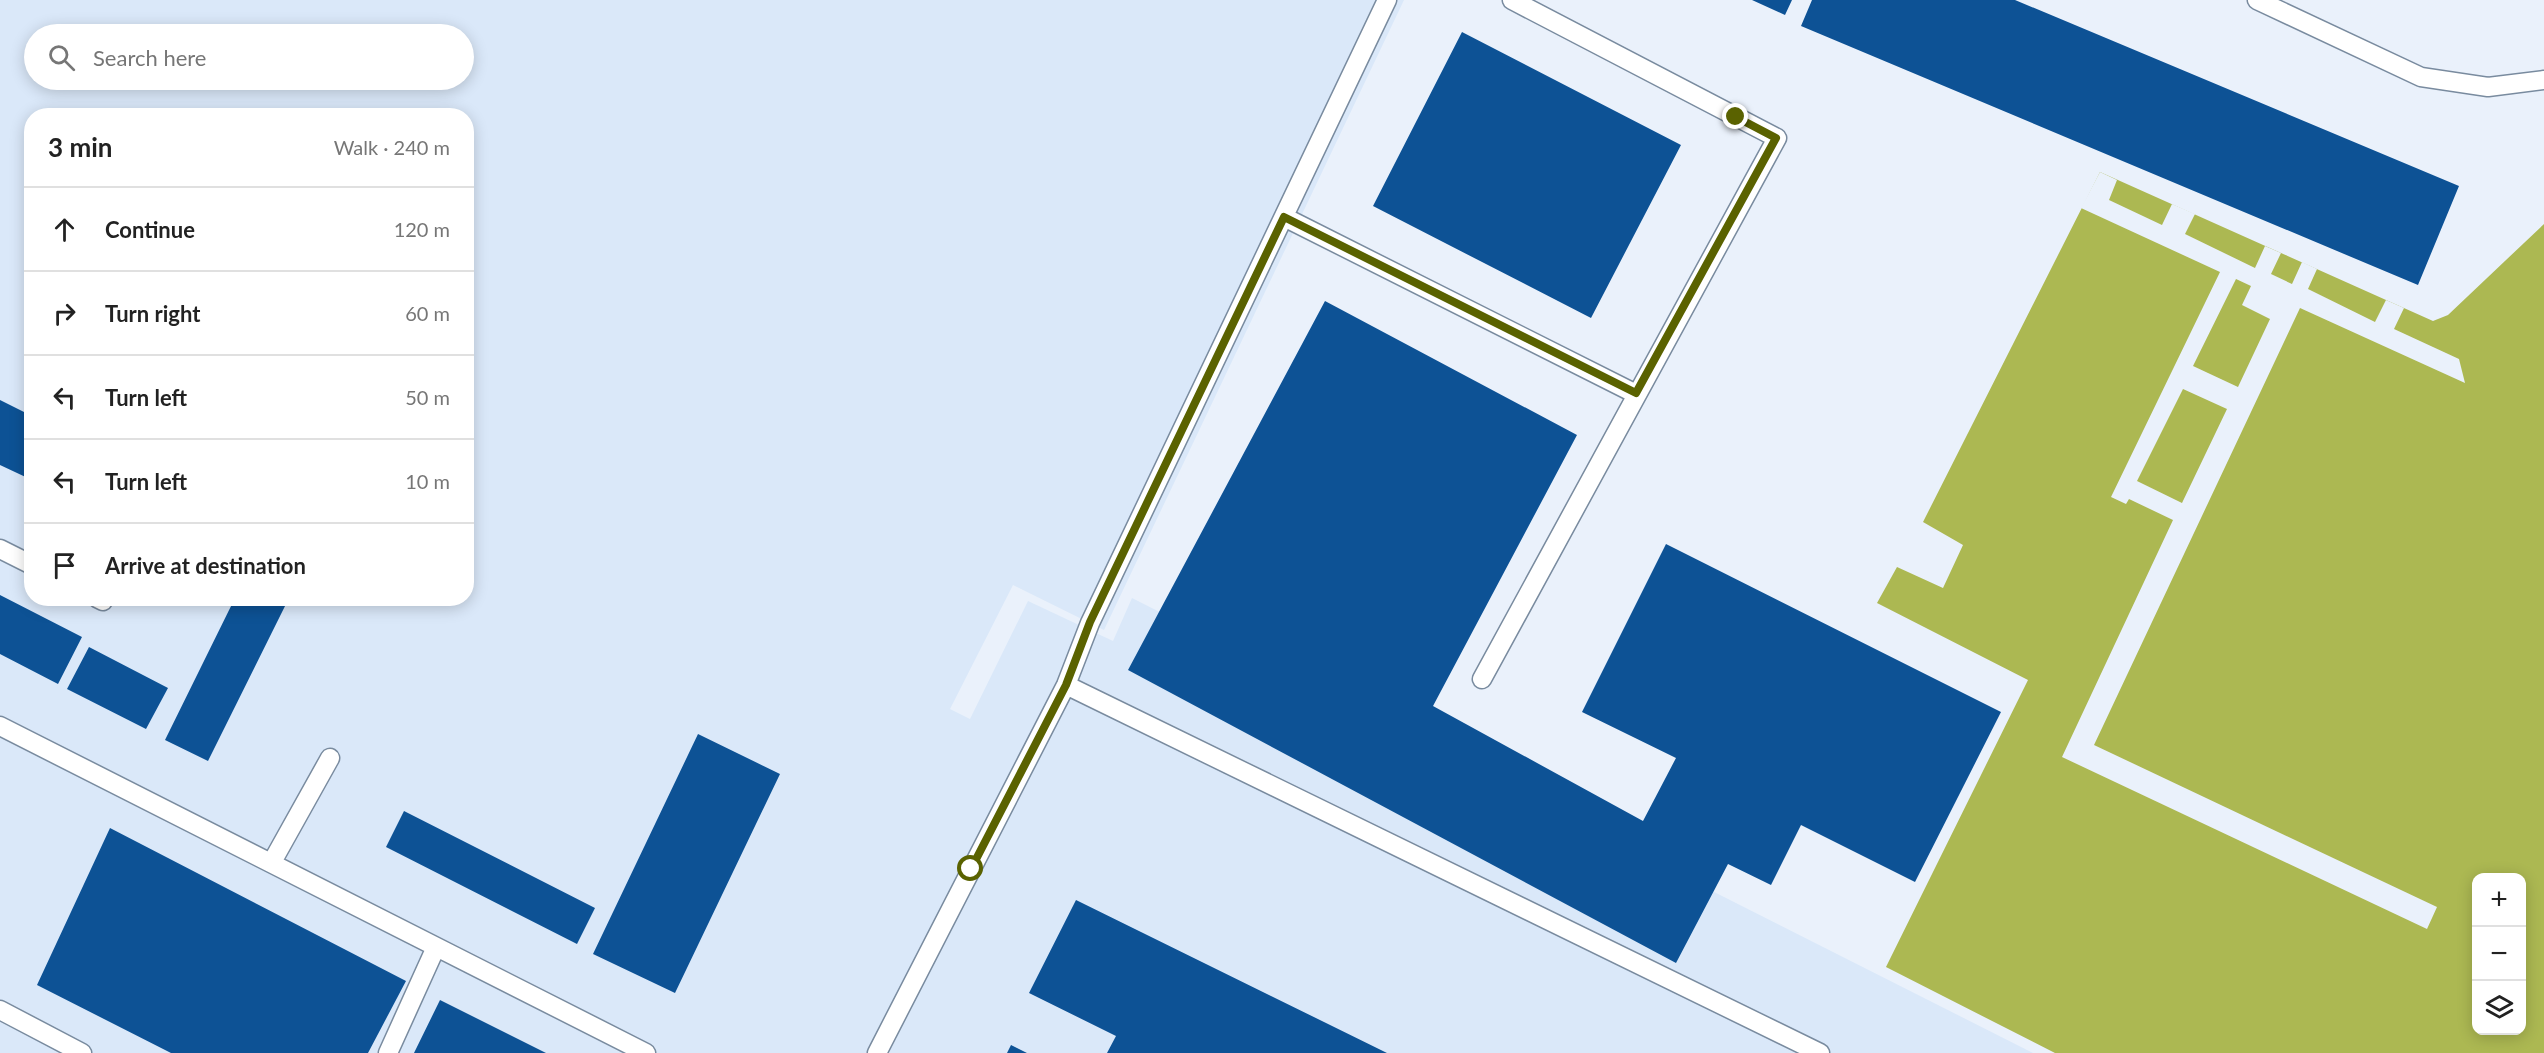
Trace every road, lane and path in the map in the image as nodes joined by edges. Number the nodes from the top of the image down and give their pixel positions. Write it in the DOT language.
graph roads {
  1 [pos="1387,0"];
  2 [pos="1512,0"];
  3 [pos="2257,0"];
  4 [pos="2544,80"];
  5 [pos="1284,217"];
  6 [pos="1636,393"];
  7 [pos="0,549"];
  8 [pos="24,561"];
  9 [pos="1482,679"];
  10 [pos="1066,685"];
  11 [pos="0,726"];
  12 [pos="330,758"];
  13 [pos="272,862"];
  14 [pos="436,947"];
  15 [pos="0,1011"];
  16 [pos="82,1053"];
  17 [pos="388,1053"];
  18 [pos="646,1053"];
  19 [pos="877,1053"];
  20 [pos="1820,1053"];
  1 -- 5 [label="lane"];
  2 -- 6 [label="lane"];
  3 -- 4 [label="lane"];
  5 -- 6 [label="lane"];
  5 -- 10 [label="lane"];
  6 -- 9 [label="lane"];
  7 -- 8 [label="lane"];
  10 -- 19 [label="lane"];
  10 -- 20 [label="lane"];
  11 -- 13 [label="lane"];
  12 -- 13 [label="lane"];
  13 -- 14 [label="lane"];
  14 -- 17 [label="lane"];
  14 -- 18 [label="lane"];
  15 -- 16 [label="lane"];
}
